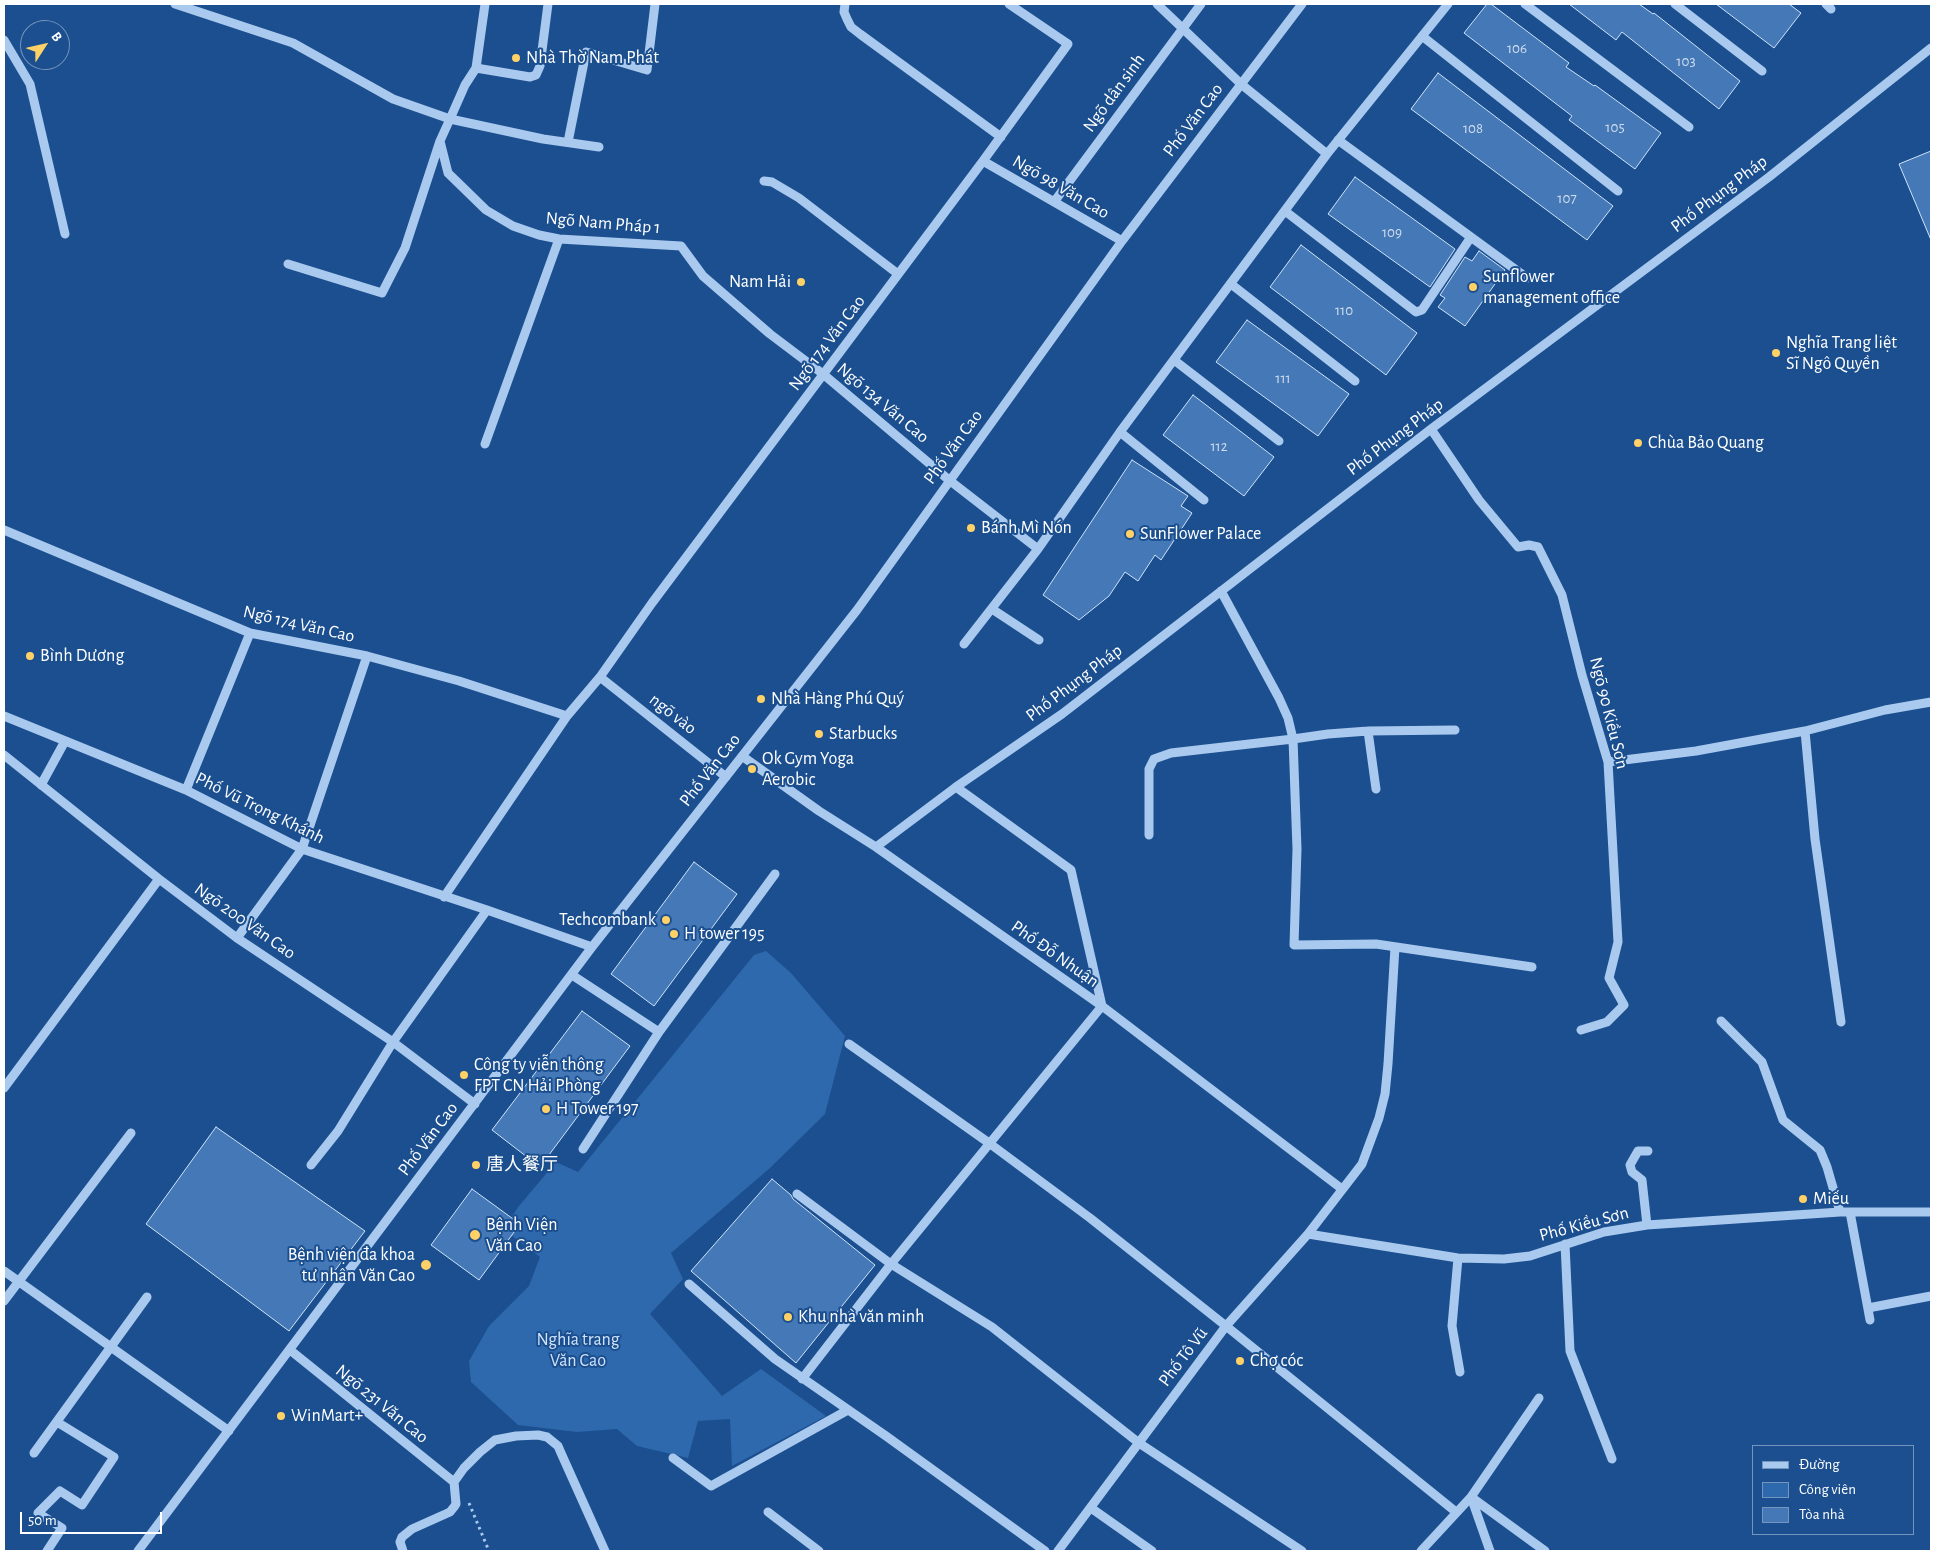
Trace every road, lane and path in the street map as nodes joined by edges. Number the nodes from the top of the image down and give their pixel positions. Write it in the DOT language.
graph roads {
  1 [pos="175,4"];
  2 [pos="485,4"];
  3 [pos="548,4"];
  4 [pos="655,4"];
  5 [pos="845,4"];
  6 [pos="1009,4"];
  7 [pos="1157,4"];
  8 [pos="1201,4"];
  9 [pos="1302,4"];
  10 [pos="1448,4"];
  11 [pos="1525,4"];
  12 [pos="1675,4"];
  13 [pos="1183,28"];
  14 [pos="1422,36"];
  15 [pos="4,40"];
  16 [pos="1931,48"];
  17 [pos="476,68"];
  18 [pos="1762,71"];
  19 [pos="1242,84"];
  20 [pos="450,118"];
  21 [pos="1689,127"];
  22 [pos="1001,137"];
  23 [pos="1338,140"];
  24 [pos="440,141"];
  25 [pos="568,142"];
  26 [pos="599,147"];
  27 [pos="1327,154"];
  28 [pos="983,161"];
  29 [pos="764,181"];
  30 [pos="1618,191"];
  31 [pos="1054,202"];
  32 [pos="1285,210"];
  33 [pos="65,234"];
  34 [pos="1472,237"];
  35 [pos="559,239"];
  36 [pos="1122,241"];
  37 [pos="288,264"];
  38 [pos="898,274"];
  39 [pos="702,276"];
  40 [pos="1527,278"];
  41 [pos="1231,284"];
  42 [pos="1174,360"];
  43 [pos="823,374"];
  44 [pos="1355,381"];
  45 [pos="1431,429"];
  46 [pos="1120,432"];
  47 [pos="1279,441"];
  48 [pos="486,444"];
  49 [pos="949,480"];
  50 [pos="1204,500"];
  51 [pos="4,530"];
  52 [pos="1038,549"];
  53 [pos="1221,591"];
  54 [pos="992,609"];
  55 [pos="250,632"];
  56 [pos="1039,640"];
  57 [pos="964,644"];
  58 [pos="367,656"];
  59 [pos="600,677"];
  60 [pos="1931,702"];
  61 [pos="4,716"];
  62 [pos="567,716"];
  63 [pos="1455,730"];
  64 [pos="1368,731"];
  65 [pos="1805,731"];
  66 [pos="1293,739"];
  67 [pos="65,741"];
  68 [pos="4,755"];
  69 [pos="742,756"];
  70 [pos="1608,762"];
  71 [pos="726,777"];
  72 [pos="41,785"];
  73 [pos="956,787"];
  74 [pos="1376,789"];
  75 [pos="186,790"];
  76 [pos="1149,835"];
  77 [pos="876,847"];
  78 [pos="302,849"];
  79 [pos="775,874"];
  80 [pos="159,879"];
  81 [pos="444,897"];
  82 [pos="487,910"];
  83 [pos="237,938"];
  84 [pos="592,947"];
  85 [pos="1395,948"];
  86 [pos="1532,967"];
  87 [pos="572,974"];
  88 [pos="1102,1006"];
  89 [pos="1720,1021"];
  90 [pos="1841,1022"];
  91 [pos="1582,1030"];
  92 [pos="659,1032"];
  93 [pos="393,1042"];
  94 [pos="849,1044"];
  95 [pos="4,1088"];
  96 [pos="474,1104"];
  97 [pos="131,1133"];
  98 [pos="989,1144"];
  99 [pos="583,1149"];
  100 [pos="1648,1151"];
  101 [pos="311,1165"];
  102 [pos="1342,1188"];
  103 [pos="797,1194"];
  104 [pos="1840,1212"];
  105 [pos="1850,1212"];
  106 [pos="1931,1212"];
  107 [pos="1647,1224"];
  108 [pos="1308,1234"];
  109 [pos="1565,1244"];
  110 [pos="1458,1258"];
  111 [pos="891,1264"];
  112 [pos="4,1270"];
  113 [pos="19,1282"];
  114 [pos="689,1284"];
  115 [pos="147,1296"];
  116 [pos="1931,1296"];
  117 [pos="4,1301"];
  118 [pos="1868,1308"];
  119 [pos="1870,1320"];
  120 [pos="1226,1326"];
  121 [pos="110,1347"];
  122 [pos="290,1350"];
  123 [pos="1460,1372"];
  124 [pos="802,1379"];
  125 [pos="1539,1398"];
  126 [pos="848,1410"];
  127 [pos="57,1422"];
  128 [pos="229,1430"];
  129 [pos="1139,1442"];
  130 [pos="34,1453"];
  131 [pos="673,1458"];
  132 [pos="1612,1459"];
  133 [pos="454,1482"];
  134 [pos="1471,1497"];
  135 [pos="1091,1508"];
  136 [pos="768,1512"];
  137 [pos="1456,1512"];
  138 [pos="46,1551"];
  139 [pos="138,1551"];
  140 [pos="403,1551"];
  141 [pos="489,1551"];
  142 [pos="605,1551"];
  143 [pos="819,1551"];
  144 [pos="1045,1551"];
  145 [pos="1058,1551"];
  146 [pos="1152,1551"];
  147 [pos="1302,1551"];
  148 [pos="1421,1551"];
  149 [pos="1490,1551"];
  150 [pos="1545,1551"];
  1 -- 20 [label="street"];
  2 -- 17 [label="street"];
  3 -- 17 [label="street"];
  4 -- 25 [label="street"];
  5 -- 22 [label="street"];
  6 -- 22 [label="street, Ngõ 174 Văn Cao"];
  7 -- 13 [label="street"];
  8 -- 13 [label="street, Ngõ dân sinh"];
  9 -- 19 [label="street, Phố Văn Cao"];
  10 -- 14 [label="street"];
  11 -- 21 [label="street"];
  12 -- 18 [label="street"];
  13 -- 19 [label="street"];
  13 -- 31 [label="street, Ngõ dân sinh"];
  14 -- 23 [label="street"];
  14 -- 30 [label="street"];
  15 -- 33 [label="street"];
  16 -- 45 [label="street, Phố Phụng Pháp"];
  17 -- 20 [label="street"];
  19 -- 27 [label="street"];
  19 -- 36 [label="street, Phố Văn Cao"];
  20 -- 24 [label="street"];
  20 -- 25 [label="street"];
  22 -- 28 [label="street, Ngõ 174 Văn Cao"];
  23 -- 27 [label="street"];
  23 -- 34 [label="street"];
  24 -- 35 [label="street, Ngõ Nam Pháp 1"];
  24 -- 37 [label="street"];
  25 -- 26 [label="street"];
  27 -- 32 [label="street"];
  28 -- 31 [label="street, Ngõ 98 Văn Cao"];
  28 -- 38 [label="street, Ngõ 174 Văn Cao"];
  29 -- 38 [label="street"];
  31 -- 36 [label="street, Ngõ 98 Văn Cao"];
  32 -- 34 [label="street"];
  32 -- 41 [label="street"];
  34 -- 40 [label="street"];
  35 -- 39 [label="street, Ngõ Nam Pháp 1"];
  35 -- 48 [label="street"];
  36 -- 49 [label="street, Phố Văn Cao"];
  38 -- 43 [label="street, Ngõ 174 Văn Cao"];
  39 -- 43 [label="street, Ngõ 134 Văn Cao"];
  41 -- 42 [label="street"];
  41 -- 44 [label="street"];
  42 -- 46 [label="street"];
  42 -- 47 [label="street"];
  43 -- 49 [label="street, Ngõ 134 Văn Cao"];
  43 -- 59 [label="street, Ngõ 174 Văn Cao"];
  45 -- 53 [label="street, Phố Phụng Pháp"];
  45 -- 70 [label="street, Ngõ 90 Kiều Sơn"];
  46 -- 50 [label="street"];
  46 -- 52 [label="street"];
  49 -- 52 [label="street, Ngõ 134 Văn Cao"];
  49 -- 69 [label="street, Phố Văn Cao"];
  51 -- 55 [label="street, Ngõ 174 Văn Cao"];
  52 -- 54 [label="street"];
  53 -- 66 [label="street"];
  53 -- 73 [label="street, Phố Phụng Pháp"];
  54 -- 56 [label="street"];
  54 -- 57 [label="street"];
  55 -- 58 [label="street, Ngõ 174 Văn Cao"];
  55 -- 75 [label="street"];
  58 -- 62 [label="street, Ngõ 174 Văn Cao"];
  58 -- 78 [label="street"];
  59 -- 62 [label="street, Ngõ 174 Văn Cao"];
  59 -- 71 [label="street, ngõ vào"];
  60 -- 65 [label="street"];
  61 -- 67 [label="street, Phố Vũ Trọng Khánh"];
  62 -- 81 [label="street, Ngõ 174 Văn Cao"];
  63 -- 64 [label="street"];
  64 -- 66 [label="street"];
  64 -- 74 [label="street"];
  65 -- 70 [label="street"];
  65 -- 90 [label="street"];
  66 -- 76 [label="street"];
  66 -- 85 [label="street"];
  67 -- 72 [label="street"];
  67 -- 75 [label="street, Phố Vũ Trọng Khánh"];
  68 -- 72 [label="street, Ngõ 200 Văn Cao"];
  69 -- 71 [label="street, Phố Văn Cao"];
  69 -- 77 [label="street, Phố Đỗ Nhuận"];
  70 -- 91 [label="street, Ngõ 90 Kiều Sơn"];
  71 -- 84 [label="street, Phố Văn Cao"];
  72 -- 80 [label="street, Ngõ 200 Văn Cao"];
  73 -- 77 [label="street, Phố Phụng Pháp"];
  73 -- 88 [label="street"];
  75 -- 78 [label="street, Phố Vũ Trọng Khánh"];
  77 -- 88 [label="street, Phố Đỗ Nhuận"];
  78 -- 81 [label="street, Phố Vũ Trọng Khánh"];
  78 -- 83 [label="street"];
  79 -- 92 [label="street"];
  80 -- 83 [label="street, Ngõ 200 Văn Cao"];
  80 -- 95 [label="street"];
  81 -- 82 [label="street, Phố Vũ Trọng Khánh"];
  82 -- 84 [label="street, Phố Vũ Trọng Khánh"];
  82 -- 93 [label="street"];
  83 -- 93 [label="street, Ngõ 200 Văn Cao"];
  84 -- 87 [label="street, Phố Văn Cao"];
  85 -- 86 [label="street"];
  85 -- 102 [label="street, Phố Tô Vũ"];
  87 -- 92 [label="street"];
  87 -- 96 [label="street, Phố Văn Cao"];
  88 -- 98 [label="street"];
  88 -- 102 [label="street, Phố Đỗ Nhuận"];
  89 -- 104 [label="street"];
  92 -- 99 [label="street"];
  93 -- 96 [label="street, Ngõ 200 Văn Cao"];
  93 -- 101 [label="street"];
  94 -- 98 [label="street"];
  96 -- 122 [label="street, Phố Văn Cao"];
  97 -- 113 [label="street"];
  98 -- 111 [label="street"];
  98 -- 120 [label="street"];
  100 -- 107 [label="street"];
  102 -- 108 [label="street, Phố Tô Vũ"];
  103 -- 111 [label="street"];
  104 -- 105 [label="street, Phố Kiều Sơn"];
  104 -- 107 [label="street, Phố Kiều Sơn"];
  105 -- 106 [label="street, Phố Kiều Sơn"];
  105 -- 118 [label="street"];
  107 -- 109 [label="street, Phố Kiều Sơn"];
  108 -- 110 [label="street, Phố Kiều Sơn"];
  108 -- 120 [label="street, Phố Tô Vũ"];
  109 -- 110 [label="street, Phố Kiều Sơn"];
  109 -- 132 [label="street"];
  110 -- 123 [label="street"];
  111 -- 124 [label="street"];
  111 -- 129 [label="street"];
  112 -- 113 [label="street"];
  113 -- 117 [label="street"];
  113 -- 121 [label="street"];
  114 -- 124 [label="street"];
  115 -- 121 [label="street"];
  116 -- 118 [label="street"];
  118 -- 119 [label="street"];
  120 -- 129 [label="street, Phố Tô Vũ"];
  120 -- 137 [label="street"];
  121 -- 127 [label="street"];
  121 -- 128 [label="street"];
  122 -- 128 [label="street, Phố Văn Cao"];
  122 -- 133 [label="street, Ngõ 231 Văn Cao"];
  124 -- 126 [label="street"];
  125 -- 134 [label="street"];
  126 -- 131 [label="street"];
  126 -- 144 [label="street"];
  127 -- 130 [label="street"];
  127 -- 138 [label="street"];
  128 -- 139 [label="street, Phố Văn Cao"];
  129 -- 135 [label="street, Phố Tô Vũ"];
  129 -- 147 [label="street"];
  133 -- 140 [label="street"];
  133 -- 141 [label="path"];
  133 -- 142 [label="street"];
  134 -- 137 [label="street"];
  134 -- 149 [label="street"];
  134 -- 150 [label="street"];
  135 -- 145 [label="street, Phố Tô Vũ"];
  135 -- 146 [label="street"];
  136 -- 143 [label="street"];
  137 -- 148 [label="street"];
}
